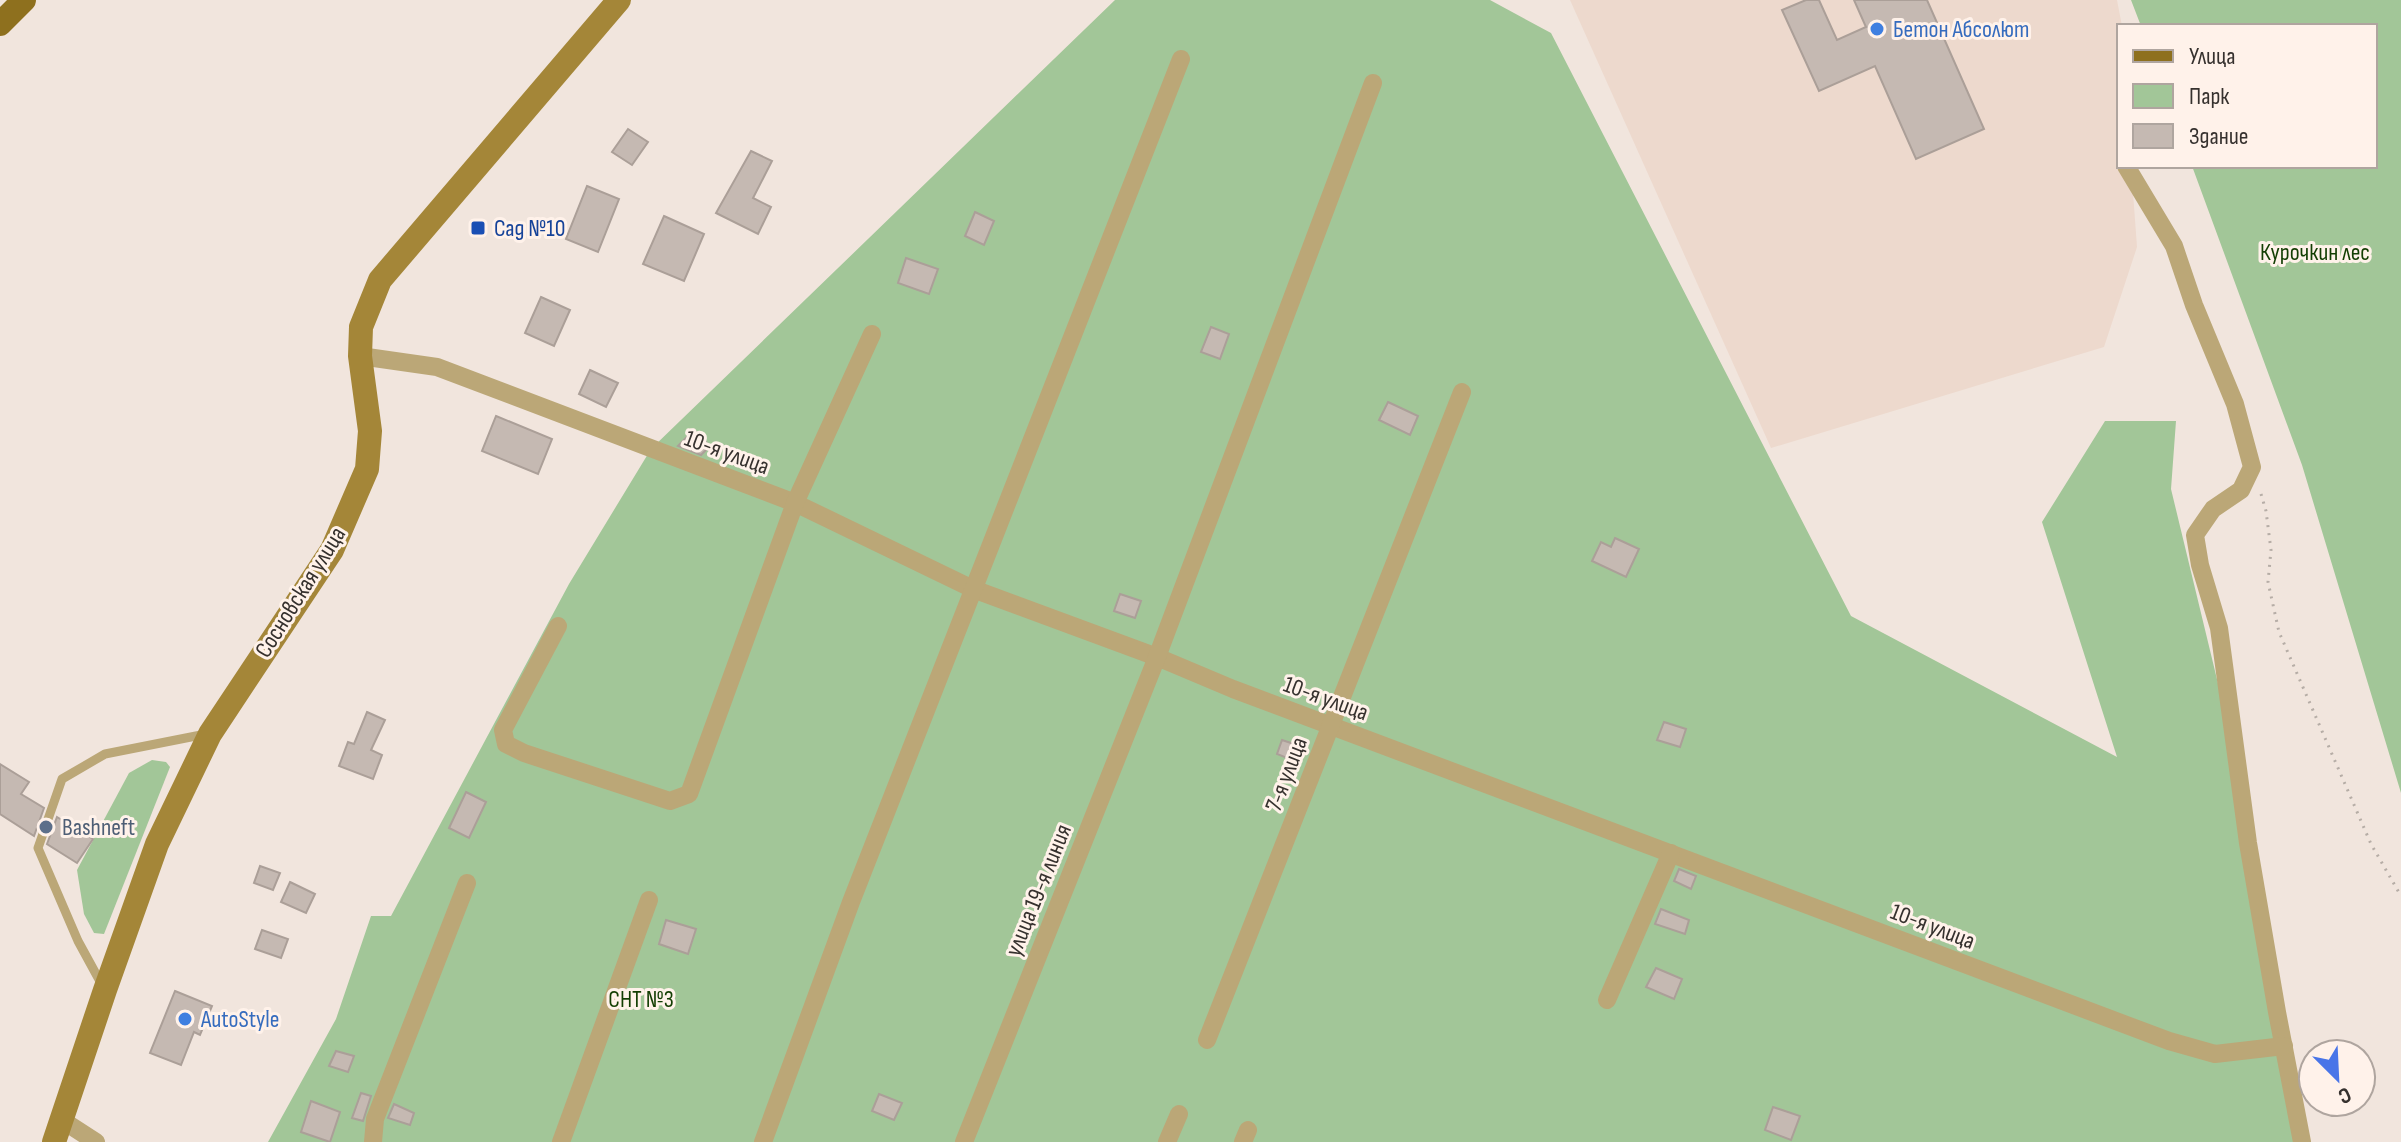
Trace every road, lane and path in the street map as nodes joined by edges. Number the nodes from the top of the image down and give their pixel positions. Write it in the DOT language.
graph roads {
  1 [pos="24,0"];
  2 [pos="619,0"];
  3 [pos="0,24"];
  4 [pos="1181,59"];
  5 [pos="1373,83"];
  6 [pos="2127,168"];
  7 [pos="872,334"];
  8 [pos="360,356"];
  9 [pos="1462,392"];
  10 [pos="2252,467"];
  11 [pos="795,503"];
  12 [pos="973,589"];
  13 [pos="558,626"];
  14 [pos="1157,657"];
  15 [pos="1331,725"];
  16 [pos="210,734"];
  17 [pos="1671,853"];
  18 [pos="467,883"];
  19 [pos="2401,896"];
  20 [pos="649,900"];
  21 [pos="105,990"];
  22 [pos="1607,1000"];
  23 [pos="1207,1040"];
  24 [pos="2284,1046"];
  25 [pos="1179,1114"];
  26 [pos="58,1131"];
  27 [pos="96,1142"];
  28 [pos="373,1142"];
  29 [pos="561,1142"];
  30 [pos="763,1142"];
  31 [pos="964,1142"];
  32 [pos="1167,1142"];
  33 [pos="2302,1142"];
  1 -- 3 [label="main road"];
  2 -- 8 [label="street, Сосновская улица"];
  4 -- 12 [label="street"];
  5 -- 14 [label="street, улица 19-я линия"];
  6 -- 10 [label="street"];
  7 -- 11 [label="street"];
  8 -- 11 [label="street, 10-я улица"];
  8 -- 16 [label="street, Сосновская улица"];
  9 -- 15 [label="street, 7-я улица"];
  10 -- 19 [label="path"];
  10 -- 24 [label="street"];
  11 -- 12 [label="street, 10-я улица"];
  11 -- 13 [label="street"];
  12 -- 14 [label="street, 10-я улица"];
  12 -- 30 [label="street"];
  14 -- 15 [label="street, 10-я улица"];
  14 -- 31 [label="street, улица 19-я линия"];
  15 -- 17 [label="street, 10-я улица"];
  15 -- 23 [label="street, 7-я улица"];
  16 -- 21 [label="street, Сосновская улица"];
  16 -- 21 [label="lane"];
  17 -- 22 [label="street"];
  17 -- 24 [label="street, 10-я улица"];
  18 -- 28 [label="street"];
  20 -- 29 [label="street"];
  21 -- 26 [label="street, Сосновская улица"];
  24 -- 33 [label="street"];
  25 -- 32 [label="street"];
  26 -- 27 [label="street"];
}
